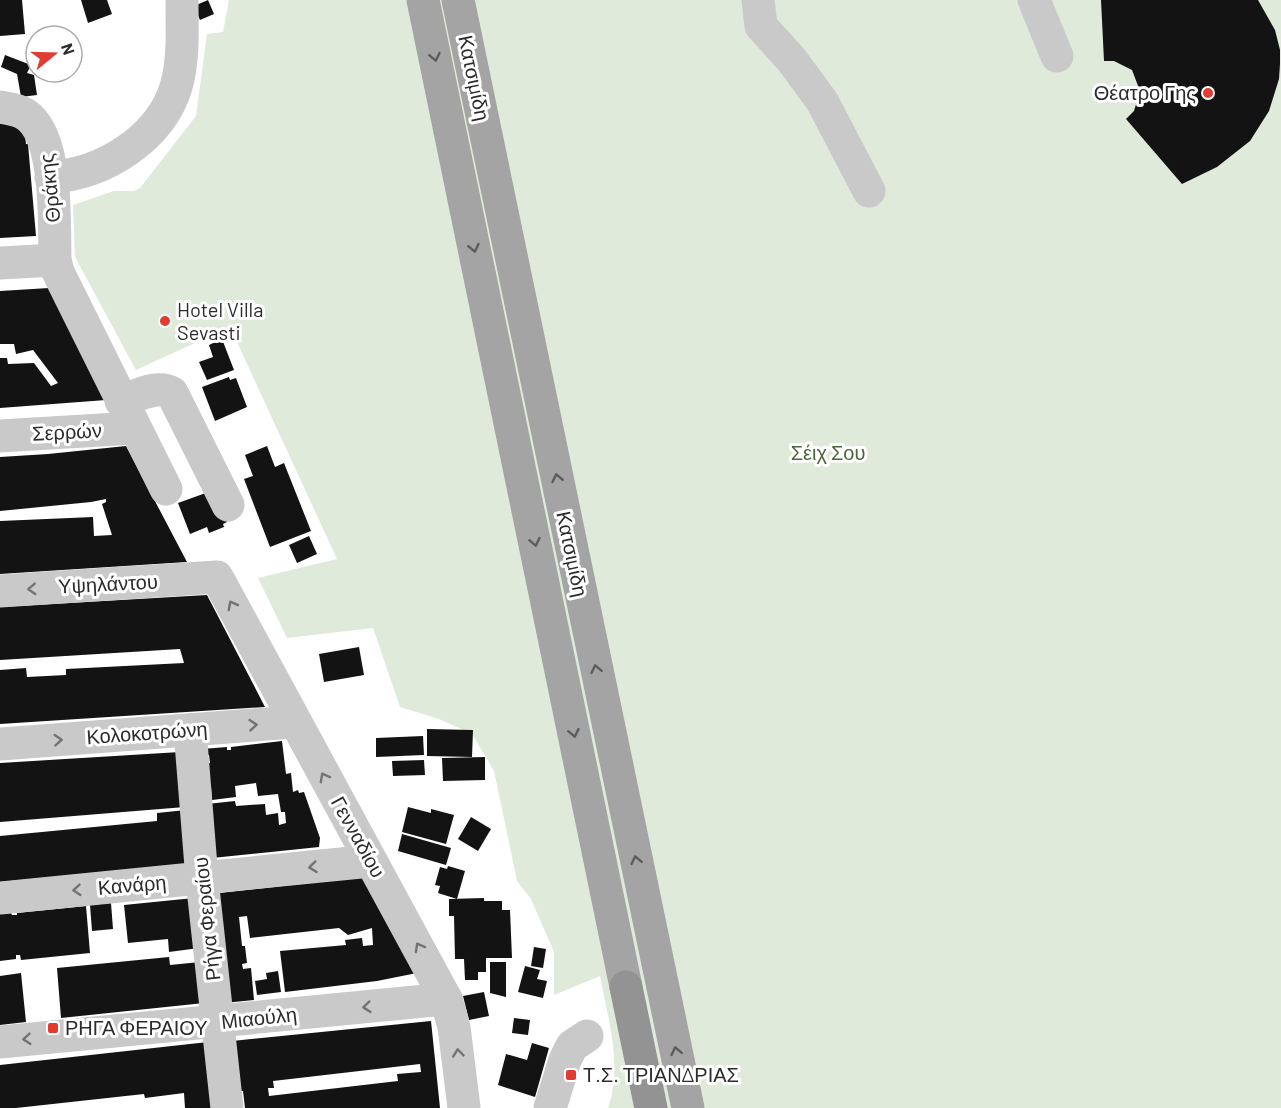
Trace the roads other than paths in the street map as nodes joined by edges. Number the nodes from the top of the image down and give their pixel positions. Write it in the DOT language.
graph roads {
  1 [pos="182,0"];
  2 [pos="423,0"];
  3 [pos="458,0"];
  4 [pos="758,0"];
  5 [pos="1034,0"];
  6 [pos="1057,56"];
  7 [pos="0,107"];
  8 [pos="51,177"];
  9 [pos="870,191"];
  10 [pos="56,260"];
  11 [pos="0,263"];
  12 [pos="128,415"];
  13 [pos="0,436"];
  14 [pos="166,489"];
  15 [pos="228,504"];
  16 [pos="217,577"];
  17 [pos="0,591"];
  18 [pos="294,722"];
  19 [pos="190,730"];
  20 [pos="0,744"];
  21 [pos="371,861"];
  22 [pos="202,879"];
  23 [pos="0,898"];
  24 [pos="626,987"];
  25 [pos="446,999"];
  26 [pos="218,1022"];
  27 [pos="587,1035"];
  28 [pos="0,1042"];
  29 [pos="227,1108"];
  30 [pos="464,1108"];
  31 [pos="550,1108"];
  32 [pos="651,1108"];
  33 [pos="688,1108"];
  1 -- 8 [label="street"];
  2 -- 24 [label="main road, Κατσιμίδη, one-way"];
  33 -- 3 [label="main road, Κατσιμίδη, one-way"];
  4 -- 9 [label="street"];
  5 -- 6 [label="street"];
  7 -- 8 [label="street, Θράκης"];
  8 -- 10 [label="street, Θράκης"];
  10 -- 11 [label="street"];
  10 -- 12 [label="street, Θράκης"];
  12 -- 13 [label="street, Σερρών"];
  12 -- 14 [label="street, Θράκης"];
  12 -- 15 [label="street, Σερρών"];
  16 -- 17 [label="street, Υψηλάντου, one-way"];
  18 -- 16 [label="street, Γενναδίου, one-way"];
  19 -- 18 [label="street, Κολοκοτρώνη, one-way"];
  21 -- 18 [label="street, Γενναδίου, one-way"];
  20 -- 19 [label="street, Κολοκοτρώνη, one-way"];
  19 -- 22 [label="street, Ρήγα Φεραίου"];
  21 -- 22 [label="street, Κανάρη, one-way"];
  25 -- 21 [label="street, Γενναδίου, one-way"];
  22 -- 23 [label="street, Κανάρη, one-way"];
  22 -- 26 [label="street, Ρήγα Φεραίου"];
  24 -- 32 [label="highway"];
  25 -- 26 [label="street, Μιαούλη, one-way"];
  30 -- 25 [label="street, Γενναδίου, one-way"];
  26 -- 28 [label="street, Μιαούλη, one-way"];
  26 -- 29 [label="street, Ρήγα Φεραίου"];
  27 -- 31 [label="street"];
}
